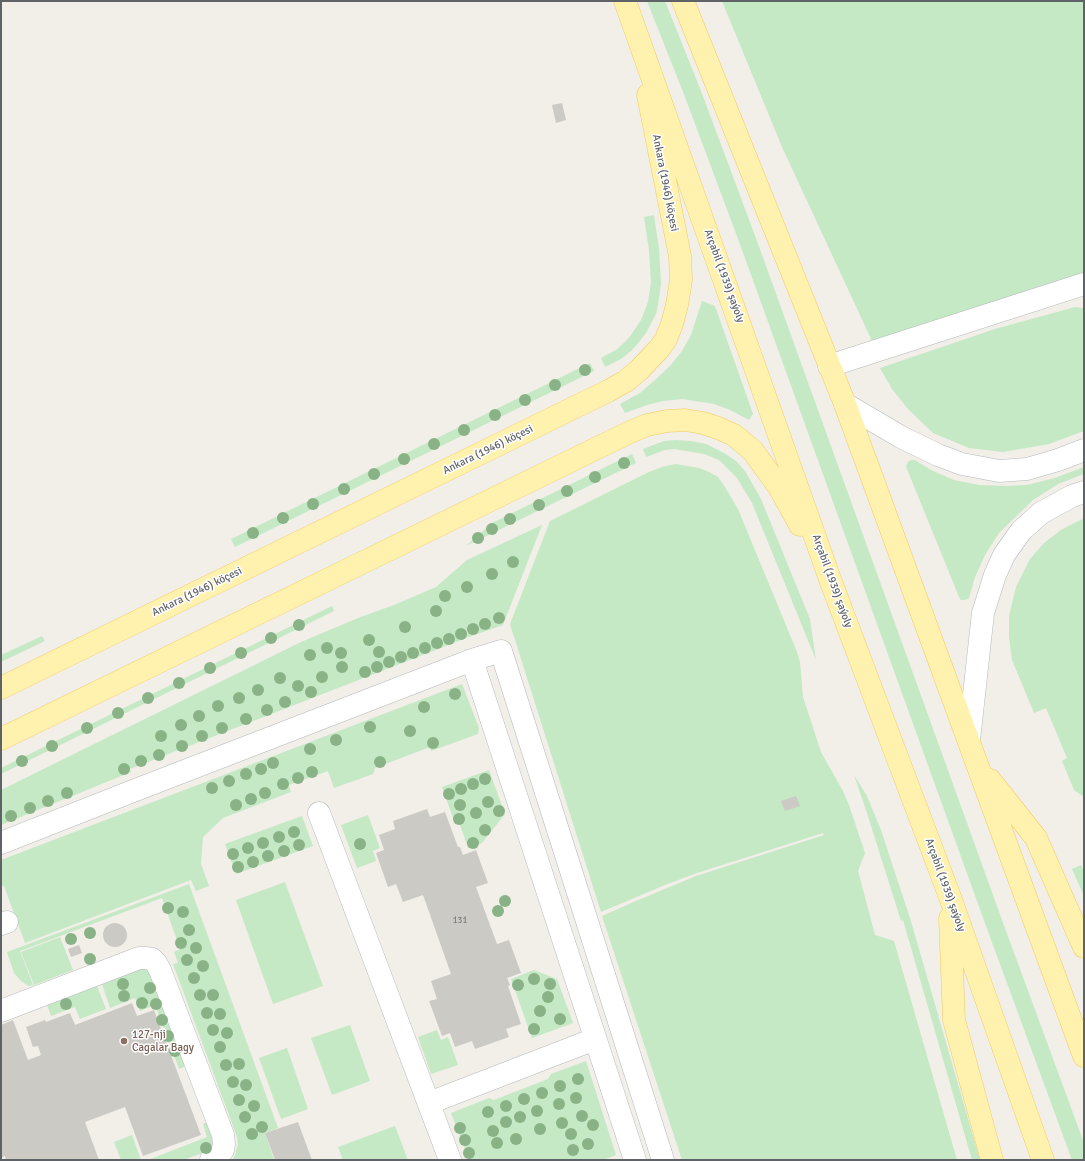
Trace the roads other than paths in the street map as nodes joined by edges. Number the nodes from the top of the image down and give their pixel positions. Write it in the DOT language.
graph roads {
  1 [pos="683,1"];
  2 [pos="628,8"];
  3 [pos="1084,284"];
  4 [pos="829,366"];
  5 [pos="845,404"];
  6 [pos="1084,450"];
  7 [pos="1084,492"];
  8 [pos="831,582"];
  9 [pos="472,660"];
  10 [pos="1,688"];
  11 [pos="1,739"];
  12 [pos="969,740"];
  13 [pos="979,767"];
  14 [pos="319,812"];
  15 [pos="1,843"];
  16 [pos="950,897"];
  17 [pos="1084,947"];
  18 [pos="1,1011"];
  19 [pos="595,1039"];
  20 [pos="1084,1056"];
  21 [pos="429,1103"];
  22 [pos="211,1160"];
  23 [pos="450,1160"];
  24 [pos="635,1160"];
  25 [pos="663,1160"];
  26 [pos="992,1160"];
  27 [pos="1043,1160"];
  1 -- 4 [label="main road"];
  2 -- 8 [label="main road, Arçabil (1939) şaýoly"];
  2 -- 10 [label="main road, Ankara (1946) köçesi"];
  3 -- 4 [label="lane"];
  4 -- 5 [label="main road"];
  5 -- 6 [label="lane"];
  5 -- 12 [label="main road"];
  7 -- 12 [label="lane"];
  8 -- 11 [label="main road"];
  8 -- 16 [label="main road, Arçabil (1939) şaýoly"];
  9 -- 15 [label="lane"];
  9 -- 19 [label="lane"];
  9 -- 25 [label="lane"];
  12 -- 13 [label="main road"];
  13 -- 17 [label="main road"];
  13 -- 20 [label="main road"];
  14 -- 21 [label="lane"];
  16 -- 26 [label="main road"];
  16 -- 27 [label="main road, Arçabil (1939) şaýoly"];
  18 -- 22 [label="lane"];
  19 -- 21 [label="lane"];
  19 -- 24 [label="lane"];
  21 -- 23 [label="lane"];
}
